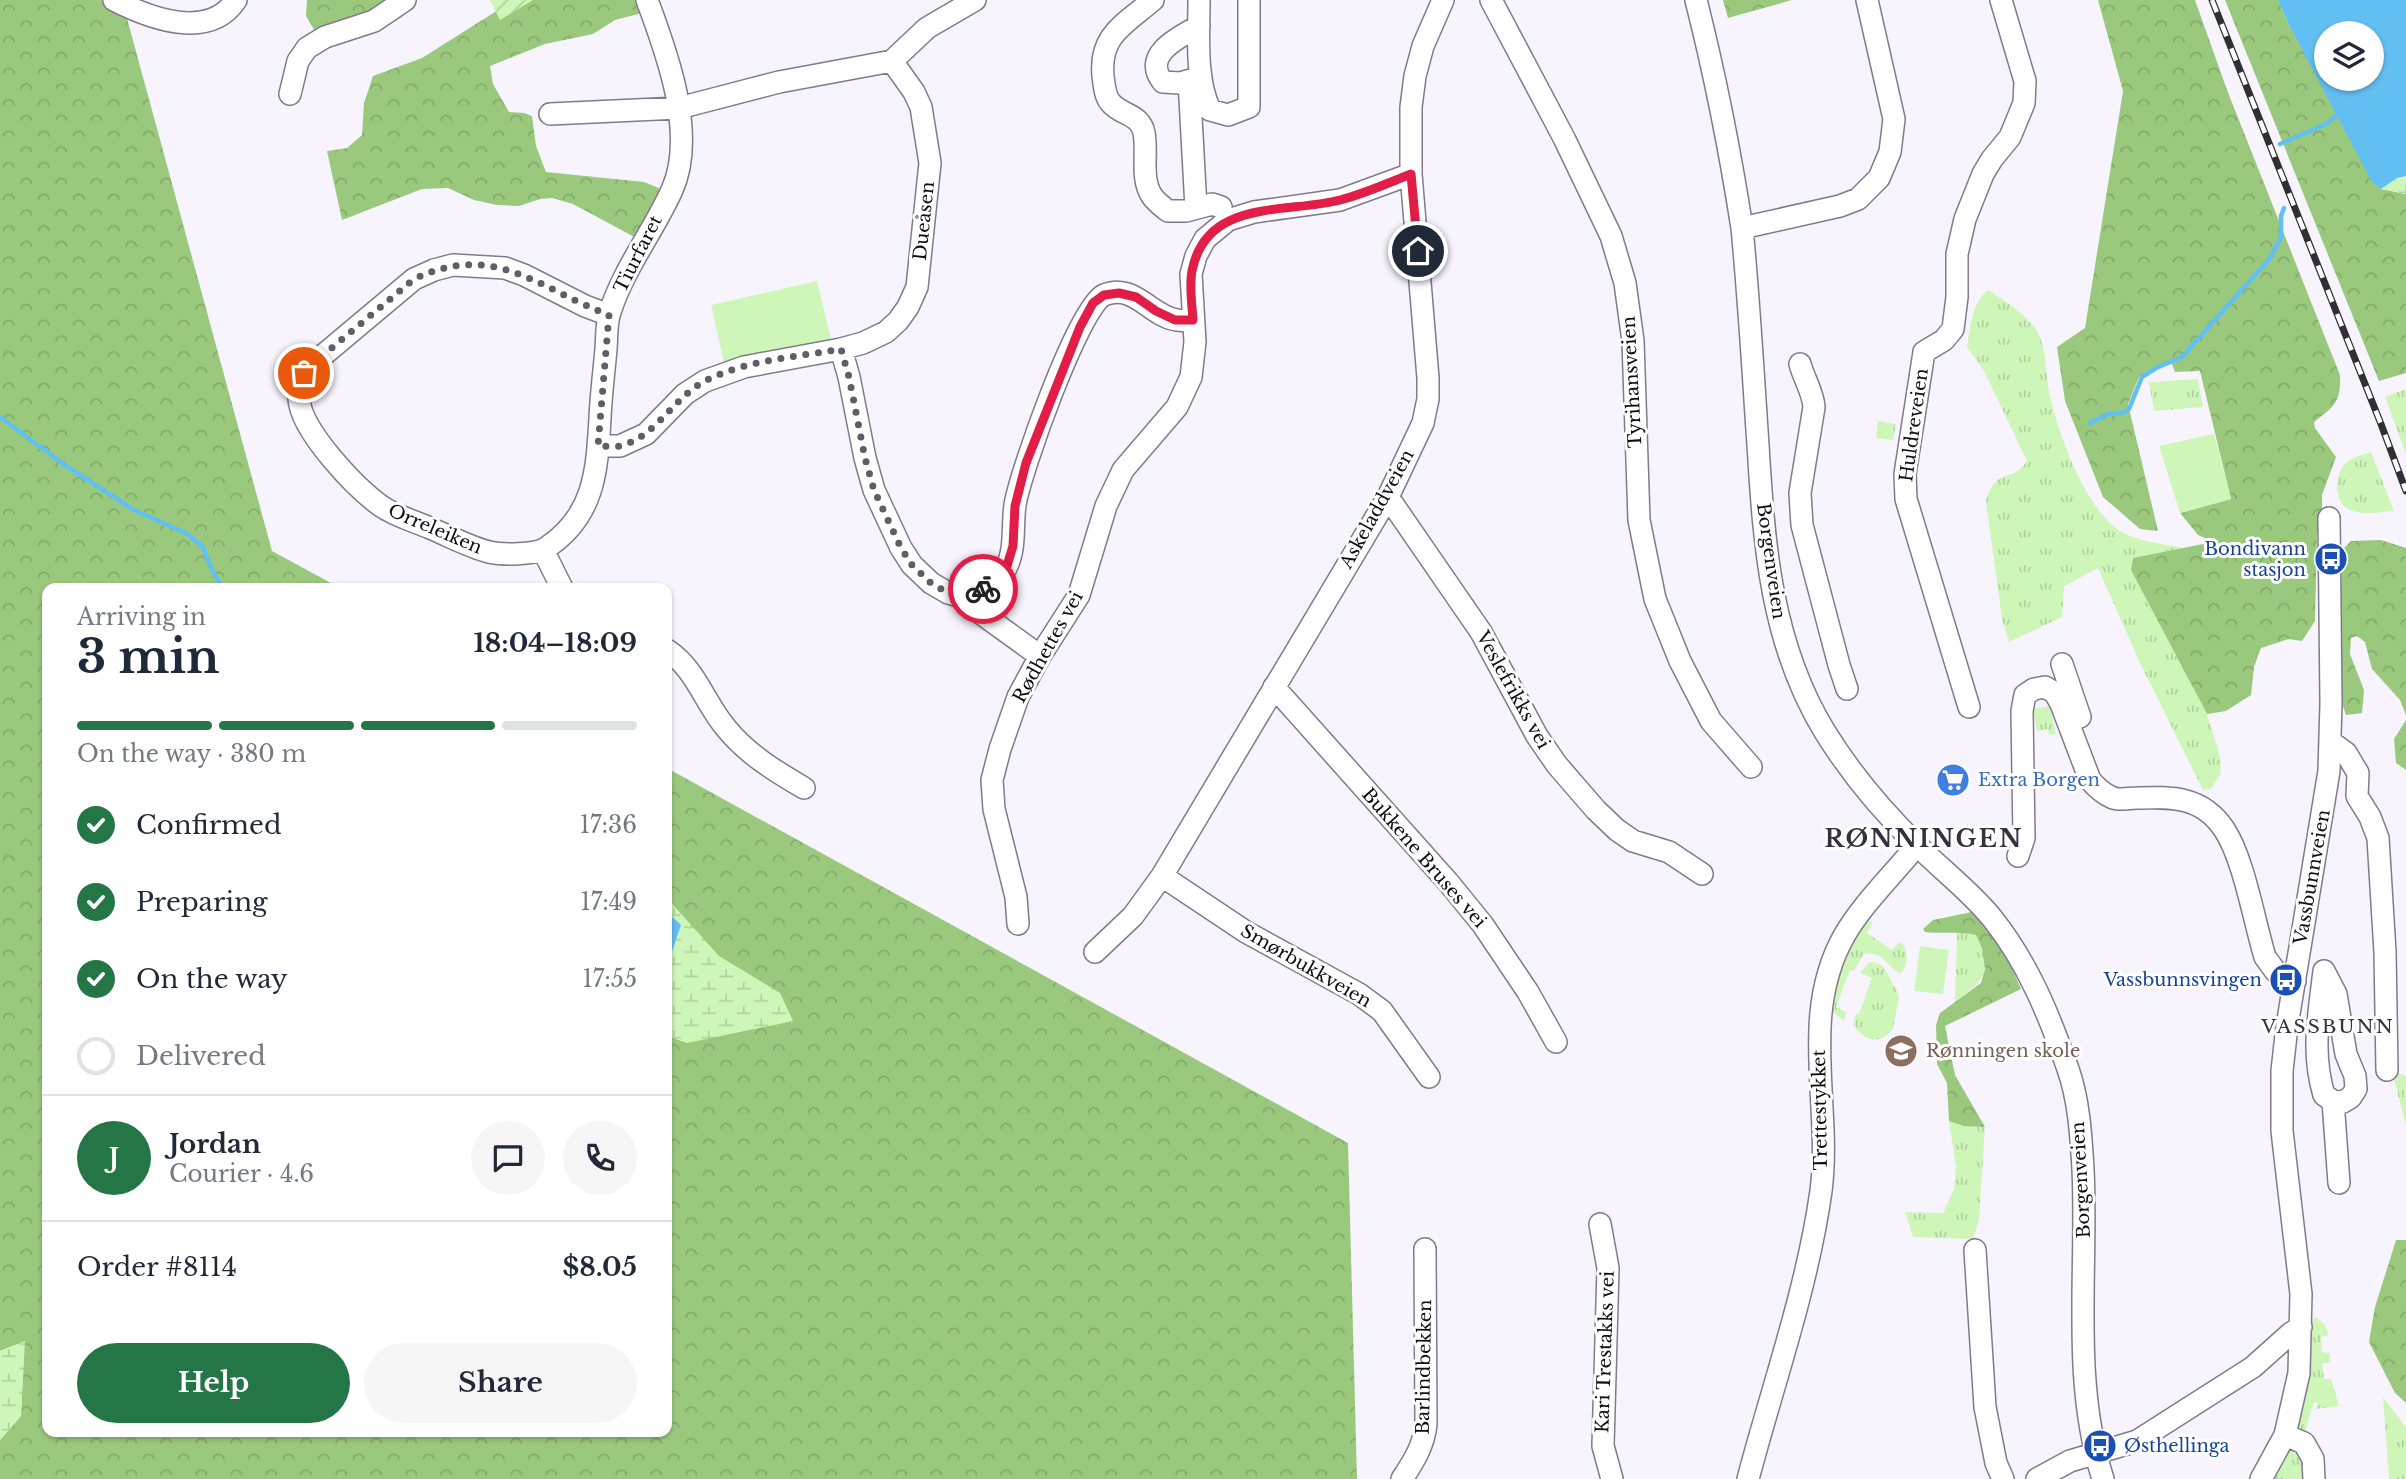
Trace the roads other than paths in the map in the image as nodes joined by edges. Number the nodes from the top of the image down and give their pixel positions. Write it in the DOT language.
graph roads {
  1 [pos="114,0"];
  2 [pos="236,0"];
  3 [pos="405,0"];
  4 [pos="647,0"];
  5 [pos="975,0"];
  6 [pos="1153,0"];
  7 [pos="1190,0"];
  8 [pos="1199,0"];
  9 [pos="1249,0"];
  10 [pos="1443,0"];
  11 [pos="1491,0"];
  12 [pos="1696,0"];
  13 [pos="1867,0"];
  14 [pos="2001,0"];
  15 [pos="1199,26"];
  16 [pos="892,61"];
  17 [pos="1195,79"];
  18 [pos="290,94"];
  19 [pos="679,108"];
  20 [pos="550,114"];
  21 [pos="1411,174"];
  22 [pos="1221,207"];
  23 [pos="1196,208"];
  24 [pos="1742,228"];
  25 [pos="609,315"];
  26 [pos="1193,320"];
  27 [pos="841,349"];
  28 [pos="1800,364"];
  29 [pos="598,446"];
  30 [pos="1388,497"];
  31 [pos="2329,518"];
  32 [pos="543,550"];
  33 [pos="560,583"];
  34 [pos="962,597"];
  35 [pos="672,655"];
  36 [pos="1040,656"];
  37 [pos="2062,664"];
  38 [pos="1274,687"];
  39 [pos="1847,689"];
  40 [pos="1969,707"];
  41 [pos="2331,741"];
  42 [pos="2084,766"];
  43 [pos="1751,767"];
  44 [pos="804,788"];
  45 [pos="1917,845"];
  46 [pos="2018,856"];
  47 [pos="1702,874"];
  48 [pos="1162,876"];
  49 [pos="1018,924"];
  50 [pos="1095,952"];
  51 [pos="2295,981"];
  52 [pos="1556,1042"];
  53 [pos="2387,1070"];
  54 [pos="1429,1077"];
  55 [pos="2333,1101"];
  56 [pos="2339,1183"];
  57 [pos="1600,1224"];
  58 [pos="1425,1249"];
  59 [pos="1975,1250"];
  60 [pos="2301,1327"];
  61 [pos="2286,1436"];
  62 [pos="2094,1452"];
  63 [pos="1402,1479"];
  64 [pos="1612,1479"];
  65 [pos="1748,1479"];
  66 [pos="2003,1479"];
  67 [pos="2037,1479"];
  68 [pos="2103,1479"];
  69 [pos="2261,1479"];
  70 [pos="2314,1479"];
  1 -- 2 [label="street"];
  3 -- 18 [label="street"];
  4 -- 19 [label="street, Tiurfaret"];
  5 -- 16 [label="street"];
  6 -- 23 [label="street"];
  7 -- 15 [label="street"];
  8 -- 15 [label="street"];
  9 -- 17 [label="street"];
  10 -- 21 [label="street, Askeladdveien"];
  11 -- 43 [label="street, Tyrihansveien"];
  12 -- 24 [label="street, Borgenveien"];
  13 -- 24 [label="street"];
  14 -- 40 [label="street, Huldreveien"];
  15 -- 17 [label="street"];
  15 -- 17 [label="street"];
  16 -- 19 [label="street"];
  16 -- 27 [label="street, Dueåsen"];
  17 -- 23 [label="street"];
  19 -- 20 [label="street"];
  19 -- 25 [label="street, Tiurfaret"];
  21 -- 26 [label="street, Rødhettes vei"];
  21 -- 30 [label="street, Askeladdveien"];
  22 -- 23 [label="street"];
  24 -- 45 [label="street, Borgenveien"];
  25 -- 29 [label="street, Tiurfaret"];
  25 -- 32 [label="street, Orreleiken"];
  26 -- 34 [label="street"];
  26 -- 36 [label="street, Rødhettes vei"];
  27 -- 29 [label="street, Dueåsen"];
  27 -- 34 [label="street"];
  28 -- 39 [label="street"];
  29 -- 32 [label="street, Tiurfaret"];
  30 -- 38 [label="street, Askeladdveien"];
  30 -- 47 [label="street, Veslefrikks vei"];
  31 -- 41 [label="street, Vassbunnveien"];
  32 -- 33 [label="street"];
  34 -- 36 [label="street"];
  35 -- 44 [label="street"];
  36 -- 49 [label="street, Rødhettes vei"];
  37 -- 42 [label="street"];
  38 -- 48 [label="street, Askeladdveien"];
  38 -- 52 [label="street, Bukkene Bruses vei"];
  41 -- 51 [label="street, Vassbunnveien"];
  41 -- 53 [label="street"];
  42 -- 46 [label="street"];
  42 -- 51 [label="street"];
  45 -- 62 [label="street, Borgenveien"];
  45 -- 65 [label="street, Trettestykket"];
  48 -- 50 [label="street, Askeladdveien"];
  48 -- 54 [label="street, Smørbukkveien"];
  51 -- 60 [label="street, Vassbunnveien"];
  55 -- 55 [label="street"];
  55 -- 56 [label="street"];
  57 -- 64 [label="street, Kari Trestakks vei"];
  58 -- 63 [label="street, Barlindbekken"];
  59 -- 66 [label="street"];
  60 -- 61 [label="street, Vassbunnveien"];
  60 -- 62 [label="street"];
  61 -- 69 [label="street, Vassbunnveien"];
  61 -- 70 [label="street"];
  62 -- 67 [label="street"];
  62 -- 68 [label="street, Borgenveien"];
}
